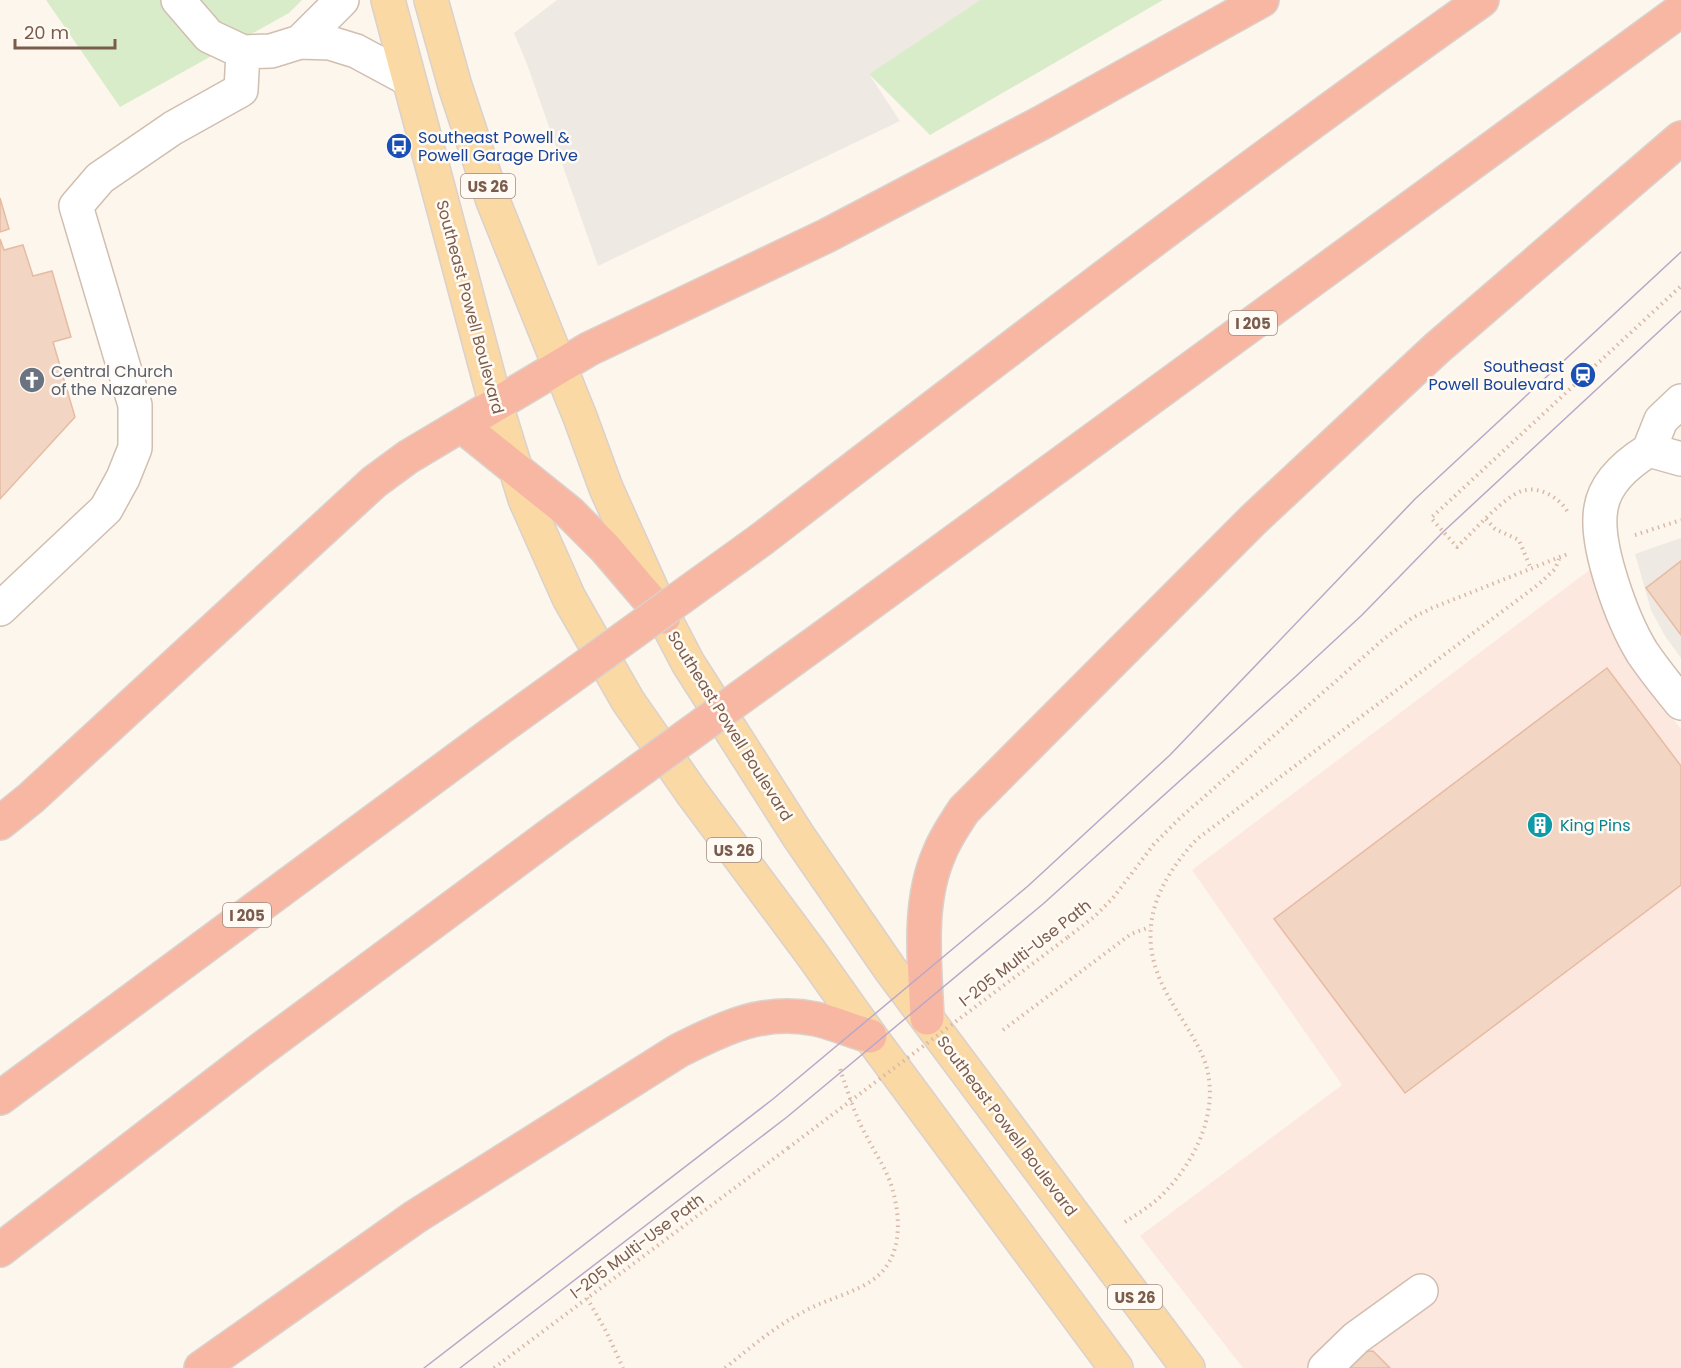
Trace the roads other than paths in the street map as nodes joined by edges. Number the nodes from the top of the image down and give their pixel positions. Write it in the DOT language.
graph roads {
  1 [pos="178,0"];
  2 [pos="342,0"];
  3 [pos="388,0"];
  4 [pos="431,0"];
  5 [pos="1262,0"];
  6 [pos="1482,0"];
  7 [pos="1681,10"];
  8 [pos="300,42"];
  9 [pos="243,52"];
  10 [pos="408,79"];
  11 [pos="1681,138"];
  12 [pos="560,367"];
  13 [pos="1681,401"];
  14 [pos="496,405"];
  15 [pos="462,426"];
  16 [pos="1649,450"];
  17 [pos="1681,459"];
  18 [pos="516,469"];
  19 [pos="0,609"];
  20 [pos="664,617"];
  21 [pos="1681,704"];
  22 [pos="0,823"];
  23 [pos="927,1018"];
  24 [pos="870,1036"];
  25 [pos="0,1098"];
  26 [pos="0,1250"];
  27 [pos="1421,1291"];
  28 [pos="201,1368"];
  29 [pos="1116,1368"];
  30 [pos="1188,1368"];
  31 [pos="1325,1368"];
  1 -- 9 [label="lane"];
  2 -- 8 [label="lane"];
  3 -- 10 [label="main road, Southeast Powell Boulevard / US 26"];
  4 -- 12 [label="main road, Southeast Powell Boulevard / US 26"];
  5 -- 12 [label="highway"];
  6 -- 25 [label="highway, I 205, bridge"];
  7 -- 26 [label="highway, I 205, bridge"];
  8 -- 9 [label="lane"];
  8 -- 10 [label="lane"];
  9 -- 19 [label="lane"];
  10 -- 14 [label="main road, Southeast Powell Boulevard / US 26"];
  11 -- 23 [label="highway"];
  12 -- 14 [label="highway"];
  12 -- 20 [label="main road, Southeast Powell Boulevard / US 26"];
  13 -- 16 [label="lane"];
  14 -- 15 [label="highway"];
  14 -- 18 [label="main road, Southeast Powell Boulevard / US 26"];
  15 -- 18 [label="highway"];
  15 -- 22 [label="highway"];
  16 -- 17 [label="lane"];
  16 -- 21 [label="lane"];
  18 -- 20 [label="highway"];
  18 -- 24 [label="main road, Southeast Powell Boulevard / US 26"];
  20 -- 23 [label="main road, Southeast Powell Boulevard / US 26"];
  23 -- 30 [label="main road, Southeast Powell Boulevard / US 26"];
  24 -- 28 [label="highway"];
  24 -- 29 [label="main road, Southeast Powell Boulevard / US 26"];
  27 -- 31 [label="lane"];
}
